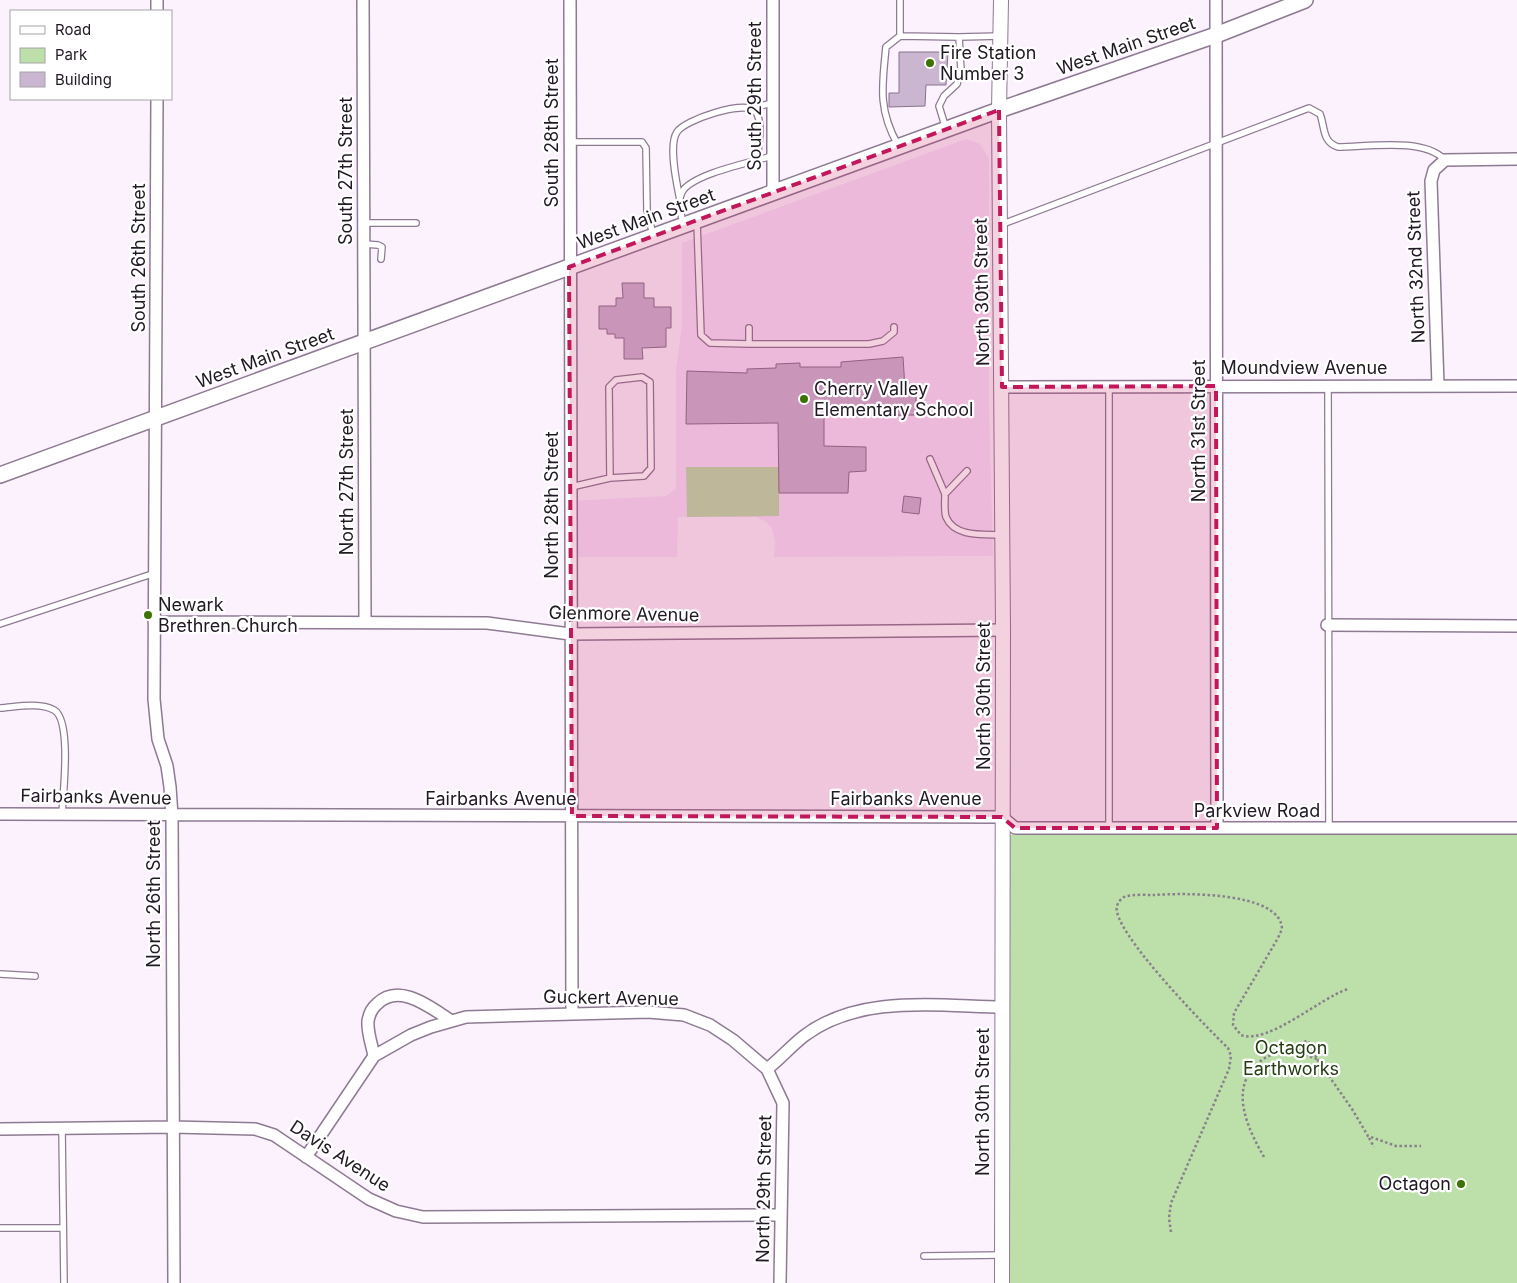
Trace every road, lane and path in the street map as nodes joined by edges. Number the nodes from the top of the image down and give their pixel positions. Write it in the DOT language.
graph roads {
  1 [pos="363,0"];
  2 [pos="570,0"];
  3 [pos="773,0"];
  4 [pos="900,0"];
  5 [pos="1002,0"];
  6 [pos="1216,0"];
  7 [pos="1305,0"];
  8 [pos="1216,35"];
  9 [pos="900,36"];
  10 [pos="1001,36"];
  11 [pos="959,37"];
  12 [pos="157,100"];
  13 [pos="772,103"];
  14 [pos="751,108"];
  15 [pos="999,110"];
  16 [pos="946,129"];
  17 [pos="570,142"];
  18 [pos="1217,142"];
  19 [pos="899,147"];
  20 [pos="772,156"];
  21 [pos="1449,159"];
  22 [pos="1517,159"];
  23 [pos="757,160"];
  24 [pos="773,193"];
  25 [pos="680,200"];
  26 [pos="363,223"];
  27 [pos="416,223"];
  28 [pos="690,223"];
  29 [pos="1000,225"];
  30 [pos="654,236"];
  31 [pos="364,244"];
  32 [pos="381,259"];
  33 [pos="569,267"];
  34 [pos="894,327"];
  35 [pos="750,328"];
  36 [pos="364,342"];
  37 [pos="749,344"];
  38 [pos="1438,385"];
  39 [pos="1109,386"];
  40 [pos="1216,386"];
  41 [pos="1328,386"];
  42 [pos="1517,386"];
  43 [pos="1002,387"];
  44 [pos="157,418"];
  45 [pos="930,459"];
  46 [pos="967,471"];
  47 [pos="0,475"];
  48 [pos="610,478"];
  49 [pos="570,487"];
  50 [pos="945,494"];
  51 [pos="1003,535"];
  52 [pos="155,573"];
  53 [pos="154,622"];
  54 [pos="365,622"];
  55 [pos="0,624"];
  56 [pos="1327,625"];
  57 [pos="1517,626"];
  58 [pos="1003,630"];
  59 [pos="570,634"];
  60 [pos="0,708"];
  61 [pos="0,814"];
  62 [pos="62,814"];
  63 [pos="172,816"];
  64 [pos="572,816"];
  65 [pos="1002,817"];
  66 [pos="1109,828"];
  67 [pos="1217,828"];
  68 [pos="1329,828"];
  69 [pos="1517,828"];
  70 [pos="0,974"];
  71 [pos="35,976"];
  72 [pos="1348,989"];
  73 [pos="1002,1007"];
  74 [pos="572,1013"];
  75 [pos="450,1020"];
  76 [pos="1300,1052"];
  77 [pos="374,1056"];
  78 [pos="1317,1060"];
  79 [pos="768,1070"];
  80 [pos="173,1127"];
  81 [pos="62,1128"];
  82 [pos="0,1129"];
  83 [pos="1368,1136"];
  84 [pos="1421,1146"];
  85 [pos="1374,1147"];
  86 [pos="1264,1157"];
  87 [pos="306,1158"];
  88 [pos="781,1215"];
  89 [pos="0,1228"];
  90 [pos="63,1228"];
  91 [pos="1171,1232"];
  92 [pos="1002,1254"];
  93 [pos="924,1256"];
  94 [pos="64,1283"];
  95 [pos="174,1283"];
  96 [pos="780,1283"];
  97 [pos="1002,1283"];
  1 -- 26 [label="street, South 27th Street"];
  2 -- 17 [label="street, South 28th Street"];
  3 -- 13 [label="street, South 29th Street"];
  4 -- 9 [label="lane"];
  5 -- 10 [label="street, North 30th Street"];
  6 -- 8 [label="street, North 31st Street"];
  7 -- 8 [label="main road, West Main Street"];
  8 -- 15 [label="main road, West Main Street"];
  8 -- 18 [label="street, North 31st Street"];
  9 -- 11 [label="lane"];
  9 -- 19 [label="lane"];
  10 -- 11 [label="lane"];
  10 -- 15 [label="street, North 30th Street"];
  11 -- 16 [label="lane"];
  12 -- 44 [label="street, South 26th Street"];
  13 -- 14 [label="lane"];
  13 -- 20 [label="street, South 29th Street"];
  14 -- 23 [label="lane"];
  14 -- 25 [label="lane"];
  15 -- 16 [label="main road, West Main Street"];
  15 -- 29 [label="street, North 30th Street"];
  16 -- 19 [label="main road, West Main Street"];
  17 -- 30 [label="lane"];
  17 -- 33 [label="street, South 28th Street"];
  18 -- 21 [label="lane"];
  18 -- 29 [label="lane"];
  18 -- 40 [label="street, North 31st Street"];
  19 -- 24 [label="main road, West Main Street"];
  20 -- 23 [label="lane"];
  20 -- 24 [label="street, South 29th Street"];
  21 -- 22 [label="street"];
  21 -- 38 [label="street, North 32nd Street"];
  23 -- 25 [label="lane"];
  24 -- 28 [label="main road, West Main Street"];
  25 -- 28 [label="lane"];
  26 -- 27 [label="lane"];
  26 -- 31 [label="street, South 27th Street"];
  28 -- 30 [label="main road, West Main Street"];
  28 -- 37 [label="lane"];
  29 -- 43 [label="street, North 30th Street"];
  30 -- 33 [label="main road, West Main Street"];
  31 -- 32 [label="lane"];
  31 -- 36 [label="street, South 27th Street"];
  33 -- 36 [label="main road, West Main Street"];
  33 -- 49 [label="street, North 28th Street"];
  34 -- 37 [label="lane"];
  35 -- 37 [label="lane"];
  36 -- 44 [label="main road, West Main Street"];
  36 -- 54 [label="street, North 27th Street"];
  38 -- 41 [label="street, Moundview Avenue"];
  38 -- 42 [label="street, Moundview Avenue"];
  39 -- 40 [label="street, Moundview Avenue"];
  39 -- 43 [label="street, Moundview Avenue"];
  39 -- 66 [label="lane"];
  40 -- 41 [label="street, Moundview Avenue"];
  40 -- 67 [label="street, North 31st Street"];
  41 -- 56 [label="lane"];
  43 -- 51 [label="street, North 30th Street"];
  44 -- 47 [label="main road, West Main Street"];
  44 -- 52 [label="street, North 26th Street"];
  45 -- 50 [label="lane"];
  46 -- 50 [label="lane"];
  48 -- 48 [label="lane"];
  48 -- 49 [label="lane"];
  49 -- 59 [label="street, North 28th Street"];
  50 -- 51 [label="lane"];
  51 -- 58 [label="street, North 30th Street"];
  52 -- 53 [label="street, North 26th Street"];
  52 -- 55 [label="lane"];
  53 -- 54 [label="street, Glenmore Avenue"];
  53 -- 63 [label="street, North 26th Street"];
  54 -- 59 [label="street, Glenmore Avenue"];
  56 -- 57 [label="street"];
  56 -- 68 [label="lane"];
  58 -- 59 [label="street, Glenmore Avenue"];
  58 -- 65 [label="street, North 30th Street"];
  59 -- 64 [label="street, North 28th Street"];
  60 -- 62 [label="lane"];
  61 -- 62 [label="street, Fairbanks Avenue"];
  62 -- 63 [label="street, Fairbanks Avenue"];
  63 -- 64 [label="street, Fairbanks Avenue"];
  63 -- 80 [label="street, North 26th Street"];
  64 -- 65 [label="street, Fairbanks Avenue"];
  64 -- 74 [label="street, North 28th Street"];
  65 -- 66 [label="street, Parkview Road"];
  65 -- 73 [label="street, North 30th Street"];
  66 -- 67 [label="street, Parkview Road"];
  67 -- 68 [label="street, Parkview Road"];
  68 -- 69 [label="street, Parkview Road"];
  70 -- 71 [label="lane"];
  72 -- 91 [label="path"];
  73 -- 79 [label="street"];
  73 -- 92 [label="street, North 30th Street"];
  74 -- 75 [label="street, Guckert Avenue"];
  74 -- 79 [label="street, Guckert Avenue"];
  75 -- 77 [label="street, Guckert Avenue"];
  75 -- 77 [label="street"];
  76 -- 78 [label="path"];
  76 -- 78 [label="path"];
  76 -- 86 [label="path"];
  77 -- 87 [label="street, Guckert Avenue"];
  78 -- 83 [label="path"];
  79 -- 88 [label="street, North 29th Street"];
  80 -- 81 [label="street, Davis Avenue"];
  80 -- 87 [label="street, Davis Avenue"];
  80 -- 95 [label="street, North 26th Street"];
  81 -- 82 [label="street, Davis Avenue"];
  81 -- 90 [label="lane"];
  83 -- 84 [label="path"];
  83 -- 85 [label="path"];
  87 -- 88 [label="street, Davis Avenue"];
  88 -- 96 [label="street, North 29th Street"];
  89 -- 90 [label="lane"];
  90 -- 94 [label="lane"];
  92 -- 93 [label="lane"];
  92 -- 97 [label="street, North 30th Street"];
}
